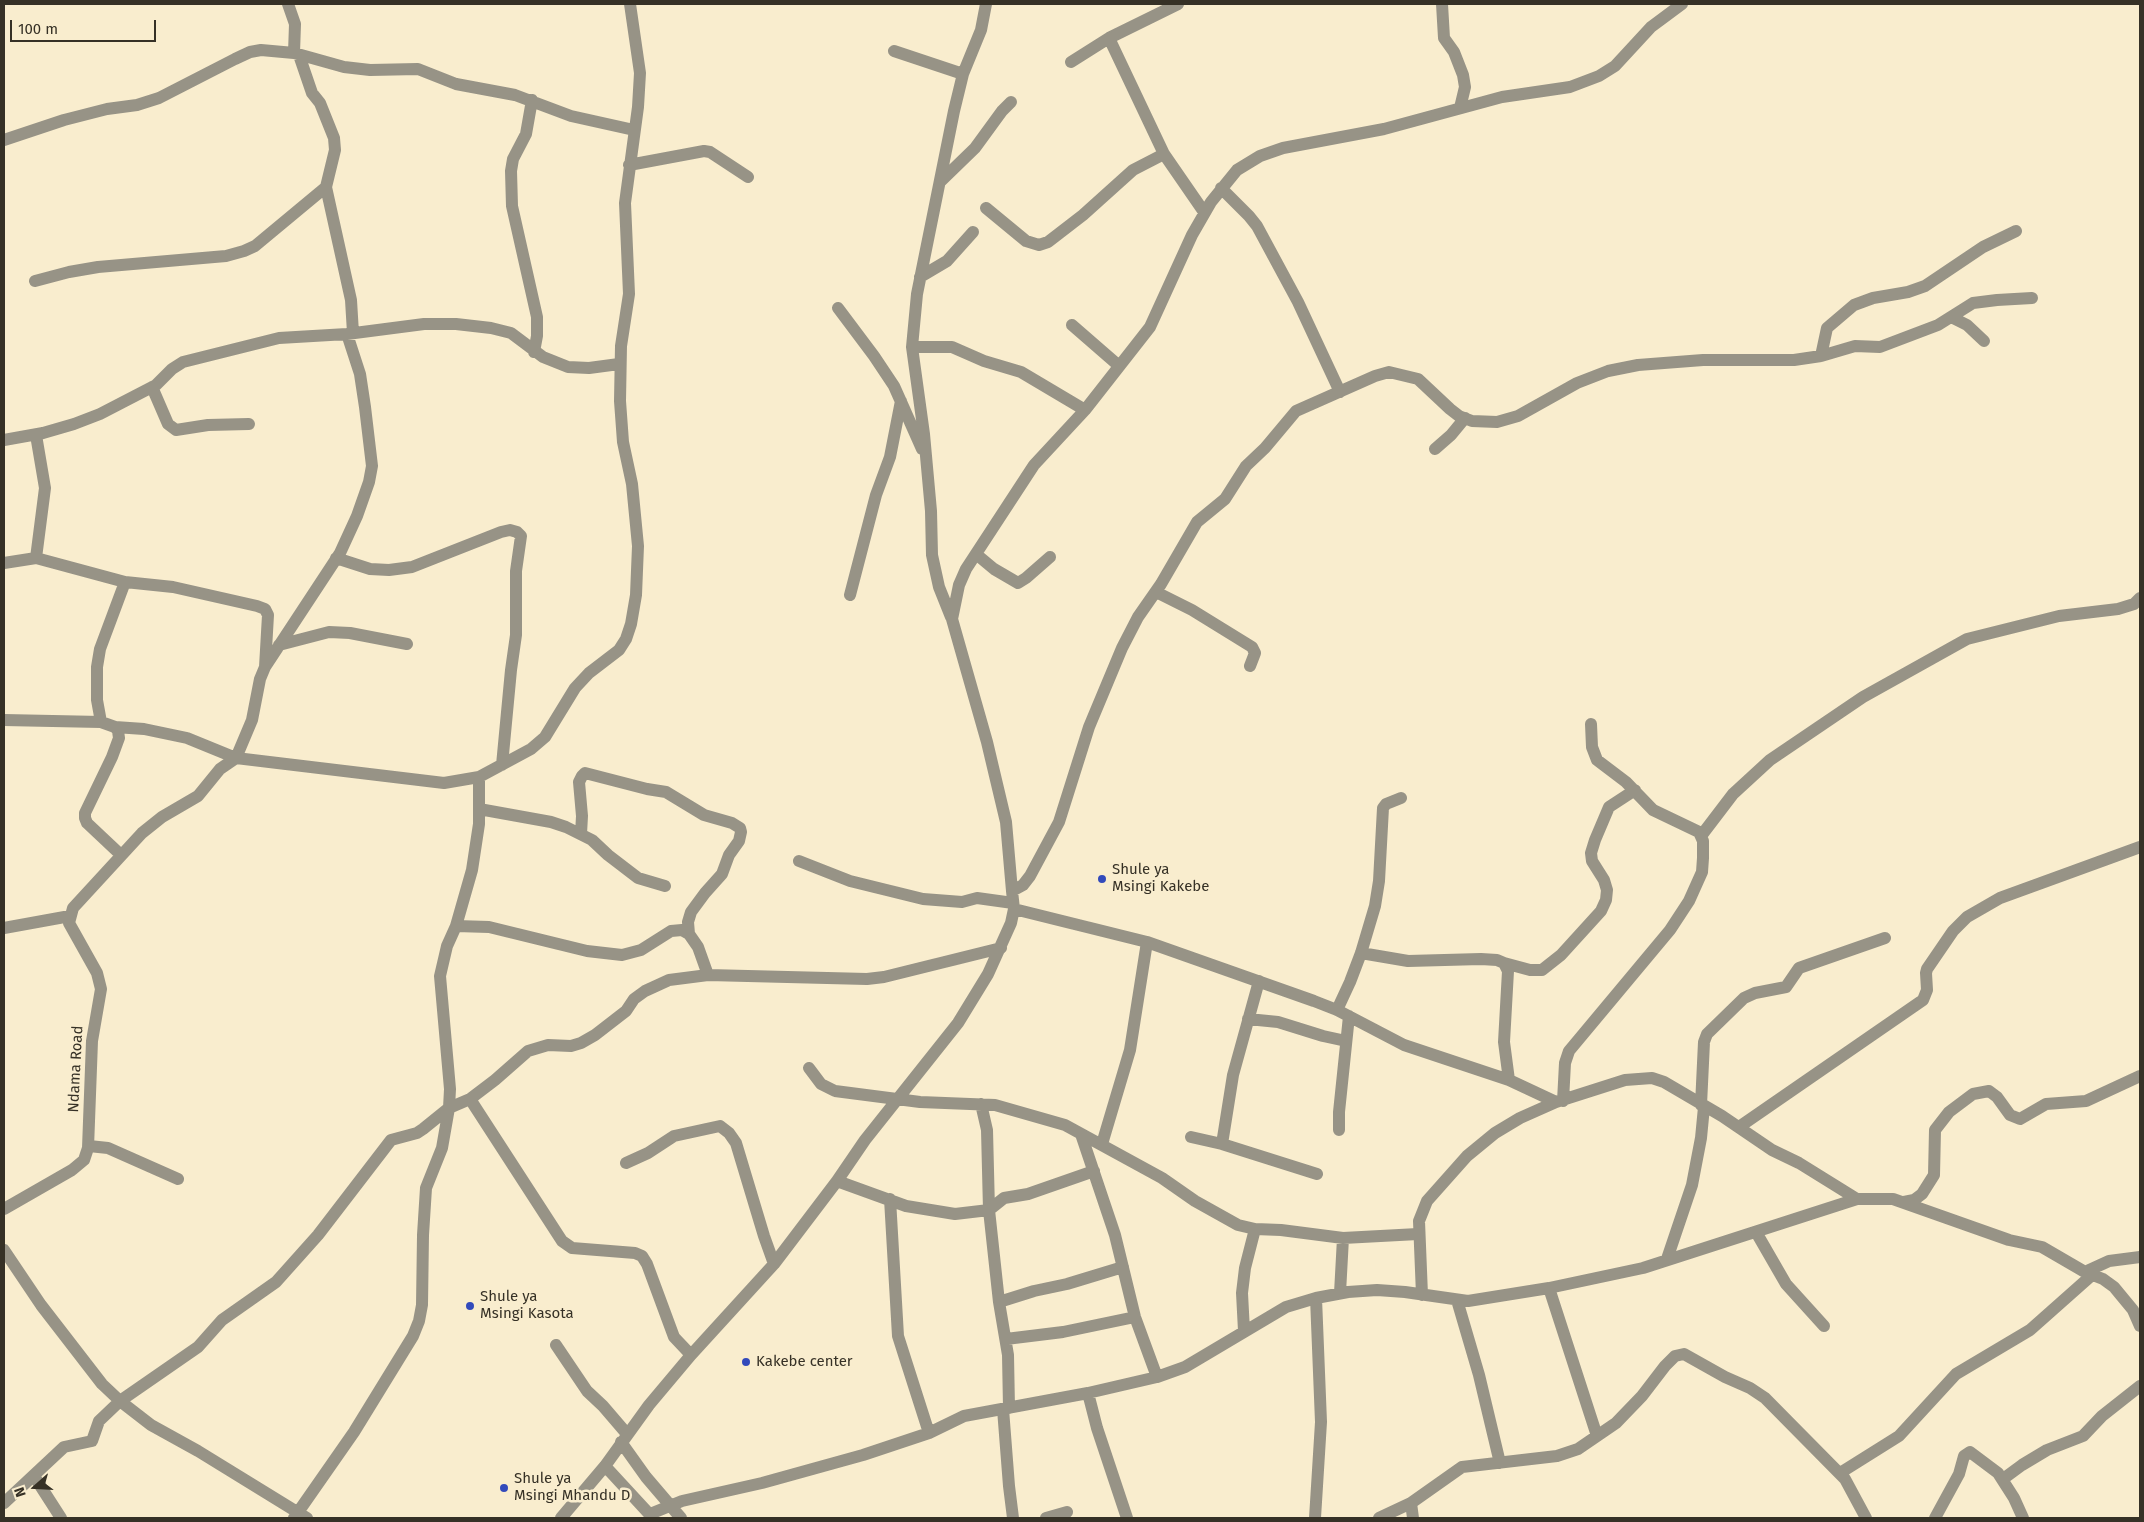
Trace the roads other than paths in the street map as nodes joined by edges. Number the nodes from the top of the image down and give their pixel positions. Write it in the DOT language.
graph roads {
  1 [pos="288,4"];
  2 [pos="630,4"];
  3 [pos="986,4"];
  4 [pos="1178,4"];
  5 [pos="1442,4"];
  6 [pos="1682,4"];
  7 [pos="1109,38"];
  8 [pos="894,51"];
  9 [pos="296,54"];
  10 [pos="1071,62"];
  11 [pos="963,74"];
  12 [pos="532,100"];
  13 [pos="1011,102"];
  14 [pos="1460,108"];
  15 [pos="634,130"];
  16 [pos="4,140"];
  17 [pos="1164,154"];
  18 [pos="629,165"];
  19 [pos="748,177"];
  20 [pos="941,181"];
  21 [pos="326,187"];
  22 [pos="1221,188"];
  23 [pos="986,208"];
  24 [pos="1204,212"];
  25 [pos="2016,231"];
  26 [pos="973,232"];
  27 [pos="920,277"];
  28 [pos="35,281"];
  29 [pos="2032,298"];
  30 [pos="838,308"];
  31 [pos="1951,317"];
  32 [pos="1072,325"];
  33 [pos="350,334"];
  34 [pos="1984,341"];
  35 [pos="912,347"];
  36 [pos="534,352"];
  37 [pos="1820,356"];
  38 [pos="619,364"];
  39 [pos="1118,365"];
  40 [pos="152,387"];
  41 [pos="1340,392"];
  42 [pos="901,401"];
  43 [pos="1085,410"];
  44 [pos="1465,418"];
  45 [pos="249,424"];
  46 [pos="36,434"];
  47 [pos="4,440"];
  48 [pos="1436,449"];
  49 [pos="926,461"];
  50 [pos="976,554"];
  51 [pos="1050,557"];
  52 [pos="36,558"];
  53 [pos="336,558"];
  54 [pos="4,563"];
  55 [pos="125,582"];
  56 [pos="1156,592"];
  57 [pos="850,595"];
  58 [pos="2140,598"];
  59 [pos="952,619"];
  60 [pos="408,644"];
  61 [pos="279,646"];
  62 [pos="1250,666"];
  63 [pos="265,667"];
  64 [pos="4,720"];
  65 [pos="101,722"];
  66 [pos="1591,724"];
  67 [pos="116,727"];
  68 [pos="236,758"];
  69 [pos="502,765"];
  70 [pos="479,776"];
  71 [pos="1635,790"];
  72 [pos="1401,798"];
  73 [pos="479,809"];
  74 [pos="581,834"];
  75 [pos="1701,836"];
  76 [pos="2140,846"];
  77 [pos="121,855"];
  78 [pos="799,861"];
  79 [pos="666,886"];
  80 [pos="1013,901"];
  81 [pos="70,916"];
  82 [pos="456,926"];
  83 [pos="4,928"];
  84 [pos="689,934"];
  85 [pos="1885,938"];
  86 [pos="1147,942"];
  87 [pos="1001,948"];
  88 [pos="1361,953"];
  89 [pos="1504,963"];
  90 [pos="708,975"];
  91 [pos="1259,981"];
  92 [pos="1337,1010"];
  93 [pos="1349,1016"];
  94 [pos="1248,1019"];
  95 [pos="1346,1041"];
  96 [pos="809,1068"];
  97 [pos="2140,1076"];
  98 [pos="1509,1080"];
  99 [pos="470,1098"];
  100 [pos="898,1098"];
  101 [pos="1559,1101"];
  102 [pos="981,1104"];
  103 [pos="1703,1106"];
  104 [pos="449,1108"];
  105 [pos="1739,1128"];
  106 [pos="1340,1130"];
  107 [pos="1081,1134"];
  108 [pos="1191,1137"];
  109 [pos="1102,1144"];
  110 [pos="1222,1144"];
  111 [pos="88,1146"];
  112 [pos="626,1164"];
  113 [pos="1094,1171"];
  114 [pos="1317,1174"];
  115 [pos="178,1179"];
  116 [pos="838,1181"];
  117 [pos="890,1199"];
  118 [pos="1857,1199"];
  119 [pos="1904,1202"];
  120 [pos="4,1209"];
  121 [pos="989,1210"];
  122 [pos="1255,1229"];
  123 [pos="1756,1232"];
  124 [pos="1418,1234"];
  125 [pos="1343,1238"];
  126 [pos="4,1250"];
  127 [pos="2140,1257"];
  128 [pos="1667,1259"];
  129 [pos="774,1264"];
  130 [pos="1123,1267"];
  131 [pos="2089,1273"];
  132 [pos="1549,1288"];
  133 [pos="1340,1293"];
  134 [pos="1422,1295"];
  135 [pos="1316,1298"];
  136 [pos="1458,1300"];
  137 [pos="999,1302"];
  138 [pos="1135,1317"];
  139 [pos="1824,1326"];
  140 [pos="2140,1326"];
  141 [pos="1244,1331"];
  142 [pos="1006,1339"];
  143 [pos="556,1345"];
  144 [pos="691,1355"];
  145 [pos="1156,1377"];
  146 [pos="2140,1386"];
  147 [pos="1088,1393"];
  148 [pos="120,1402"];
  149 [pos="1006,1409"];
  150 [pos="929,1433"];
  151 [pos="1596,1436"];
  152 [pos="624,1438"];
  153 [pos="1500,1463"];
  154 [pos="605,1466"];
  155 [pos="1840,1473"];
  156 [pos="34,1476"];
  157 [pos="2003,1479"];
  158 [pos="4,1487"];
  159 [pos="16,1491"];
  160 [pos="4,1503"];
  161 [pos="1411,1503"];
  162 [pos="670,1506"];
  163 [pos="1067,1512"];
  164 [pos="299,1516"];
  165 [pos="652,1516"];
  166 [pos="1868,1517"];
  167 [pos="61,1518"];
  168 [pos="561,1518"];
  169 [pos="681,1518"];
  170 [pos="1013,1518"];
  171 [pos="1046,1518"];
  172 [pos="1127,1518"];
  173 [pos="1316,1518"];
  174 [pos="1379,1518"];
  175 [pos="1412,1518"];
  176 [pos="1935,1518"];
  177 [pos="2022,1518"];
  1 -- 9 [label="street"];
  2 -- 15 [label="street"];
  3 -- 11 [label="street"];
  4 -- 7 [label="street"];
  5 -- 14 [label="street"];
  6 -- 14 [label="street"];
  7 -- 10 [label="street"];
  7 -- 17 [label="street"];
  8 -- 11 [label="street"];
  9 -- 12 [label="street"];
  9 -- 16 [label="street"];
  9 -- 21 [label="street"];
  11 -- 20 [label="street"];
  12 -- 15 [label="street"];
  12 -- 36 [label="street"];
  13 -- 20 [label="street"];
  14 -- 22 [label="street"];
  15 -- 18 [label="street"];
  17 -- 23 [label="street"];
  17 -- 24 [label="street"];
  18 -- 19 [label="street"];
  18 -- 38 [label="street"];
  20 -- 27 [label="street"];
  21 -- 28 [label="street"];
  21 -- 33 [label="street"];
  22 -- 24 [label="street"];
  22 -- 41 [label="street"];
  24 -- 39 [label="street"];
  25 -- 37 [label="street"];
  26 -- 27 [label="street"];
  27 -- 35 [label="street"];
  29 -- 31 [label="street"];
  30 -- 42 [label="street"];
  31 -- 34 [label="street"];
  31 -- 37 [label="street"];
  32 -- 39 [label="street"];
  33 -- 36 [label="street"];
  33 -- 40 [label="street"];
  33 -- 53 [label="street"];
  35 -- 43 [label="street"];
  35 -- 49 [label="street"];
  36 -- 38 [label="street"];
  37 -- 44 [label="street"];
  38 -- 69 [label="street"];
  39 -- 43 [label="street"];
  40 -- 45 [label="street"];
  40 -- 46 [label="street"];
  41 -- 44 [label="street"];
  41 -- 56 [label="street"];
  42 -- 49 [label="street"];
  42 -- 57 [label="street"];
  43 -- 50 [label="street"];
  44 -- 48 [label="street"];
  46 -- 47 [label="street"];
  46 -- 52 [label="street"];
  49 -- 59 [label="street"];
  50 -- 51 [label="street"];
  50 -- 59 [label="street"];
  52 -- 54 [label="street"];
  52 -- 55 [label="street"];
  53 -- 61 [label="street"];
  53 -- 69 [label="street"];
  55 -- 63 [label="street"];
  55 -- 65 [label="street"];
  56 -- 62 [label="street"];
  56 -- 80 [label="street"];
  58 -- 75 [label="street"];
  59 -- 80 [label="street"];
  60 -- 61 [label="street"];
  61 -- 63 [label="street"];
  63 -- 68 [label="street"];
  64 -- 65 [label="street"];
  65 -- 67 [label="street"];
  66 -- 71 [label="street"];
  67 -- 68 [label="street"];
  67 -- 77 [label="street"];
  68 -- 70 [label="street"];
  68 -- 77 [label="street"];
  69 -- 70 [label="street"];
  70 -- 73 [label="street"];
  71 -- 75 [label="street"];
  71 -- 89 [label="street"];
  72 -- 88 [label="street"];
  73 -- 74 [label="street"];
  73 -- 82 [label="street"];
  74 -- 79 [label="street"];
  74 -- 84 [label="street"];
  75 -- 101 [label="street"];
  76 -- 105 [label="street"];
  77 -- 81 [label="street"];
  78 -- 80 [label="street"];
  80 -- 86 [label="street"];
  80 -- 87 [label="street"];
  81 -- 83 [label="street"];
  81 -- 111 [label="street, Ndama Road"];
  82 -- 84 [label="street"];
  82 -- 104 [label="street"];
  84 -- 90 [label="street"];
  85 -- 103 [label="street"];
  86 -- 91 [label="street"];
  86 -- 109 [label="street"];
  87 -- 90 [label="street"];
  87 -- 100 [label="street"];
  88 -- 89 [label="street"];
  88 -- 92 [label="street"];
  89 -- 98 [label="street"];
  90 -- 99 [label="street"];
  91 -- 92 [label="street"];
  91 -- 94 [label="street"];
  92 -- 93 [label="street"];
  93 -- 95 [label="street"];
  93 -- 98 [label="street"];
  94 -- 95 [label="street"];
  94 -- 110 [label="street"];
  95 -- 106 [label="street"];
  96 -- 100 [label="street"];
  97 -- 119 [label="street"];
  98 -- 101 [label="street"];
  99 -- 104 [label="street"];
  99 -- 144 [label="street"];
  100 -- 102 [label="street"];
  100 -- 116 [label="street"];
  101 -- 103 [label="street"];
  101 -- 124 [label="street"];
  102 -- 107 [label="street"];
  102 -- 121 [label="street"];
  103 -- 105 [label="street"];
  103 -- 128 [label="street"];
  104 -- 148 [label="street"];
  104 -- 164 [label="street"];
  105 -- 118 [label="street"];
  107 -- 109 [label="street"];
  107 -- 113 [label="street"];
  108 -- 110 [label="street"];
  109 -- 122 [label="street"];
  110 -- 114 [label="street"];
  111 -- 115 [label="street"];
  111 -- 120 [label="street, Ndama Road"];
  112 -- 129 [label="street"];
  113 -- 121 [label="street"];
  113 -- 130 [label="street"];
  116 -- 117 [label="street"];
  116 -- 129 [label="street"];
  117 -- 121 [label="street"];
  117 -- 150 [label="street"];
  118 -- 119 [label="street"];
  118 -- 123 [label="street"];
  119 -- 131 [label="street"];
  121 -- 137 [label="street"];
  122 -- 125 [label="street"];
  122 -- 141 [label="street"];
  123 -- 128 [label="street"];
  123 -- 139 [label="street"];
  124 -- 125 [label="street"];
  124 -- 134 [label="street"];
  125 -- 133 [label="street"];
  126 -- 148 [label="street"];
  127 -- 131 [label="street"];
  128 -- 132 [label="street"];
  129 -- 144 [label="street"];
  130 -- 137 [label="street"];
  130 -- 138 [label="street"];
  131 -- 140 [label="street"];
  131 -- 155 [label="street"];
  132 -- 136 [label="street"];
  132 -- 151 [label="street"];
  133 -- 134 [label="street"];
  133 -- 135 [label="street"];
  134 -- 136 [label="street"];
  135 -- 141 [label="street"];
  135 -- 173 [label="street"];
  136 -- 153 [label="street"];
  137 -- 142 [label="street"];
  138 -- 142 [label="street"];
  138 -- 145 [label="street"];
  141 -- 145 [label="street"];
  142 -- 149 [label="street"];
  143 -- 152 [label="street"];
  144 -- 152 [label="street"];
  145 -- 147 [label="street"];
  146 -- 157 [label="street"];
  147 -- 149 [label="street"];
  147 -- 172 [label="street"];
  148 -- 156 [label="street"];
  148 -- 164 [label="street"];
  149 -- 150 [label="street"];
  149 -- 170 [label="street"];
  150 -- 162 [label="street"];
  151 -- 153 [label="street"];
  151 -- 155 [label="street"];
  152 -- 154 [label="street"];
  152 -- 162 [label="street"];
  153 -- 161 [label="street"];
  154 -- 165 [label="street"];
  154 -- 168 [label="street"];
  155 -- 166 [label="street"];
  156 -- 159 [label="street"];
  156 -- 167 [label="street"];
  157 -- 176 [label="street"];
  157 -- 177 [label="street"];
  158 -- 159 [label="street"];
  159 -- 160 [label="street"];
  161 -- 174 [label="street"];
  161 -- 175 [label="street"];
  162 -- 165 [label="street"];
  162 -- 169 [label="street"];
  163 -- 171 [label="street"];
}
